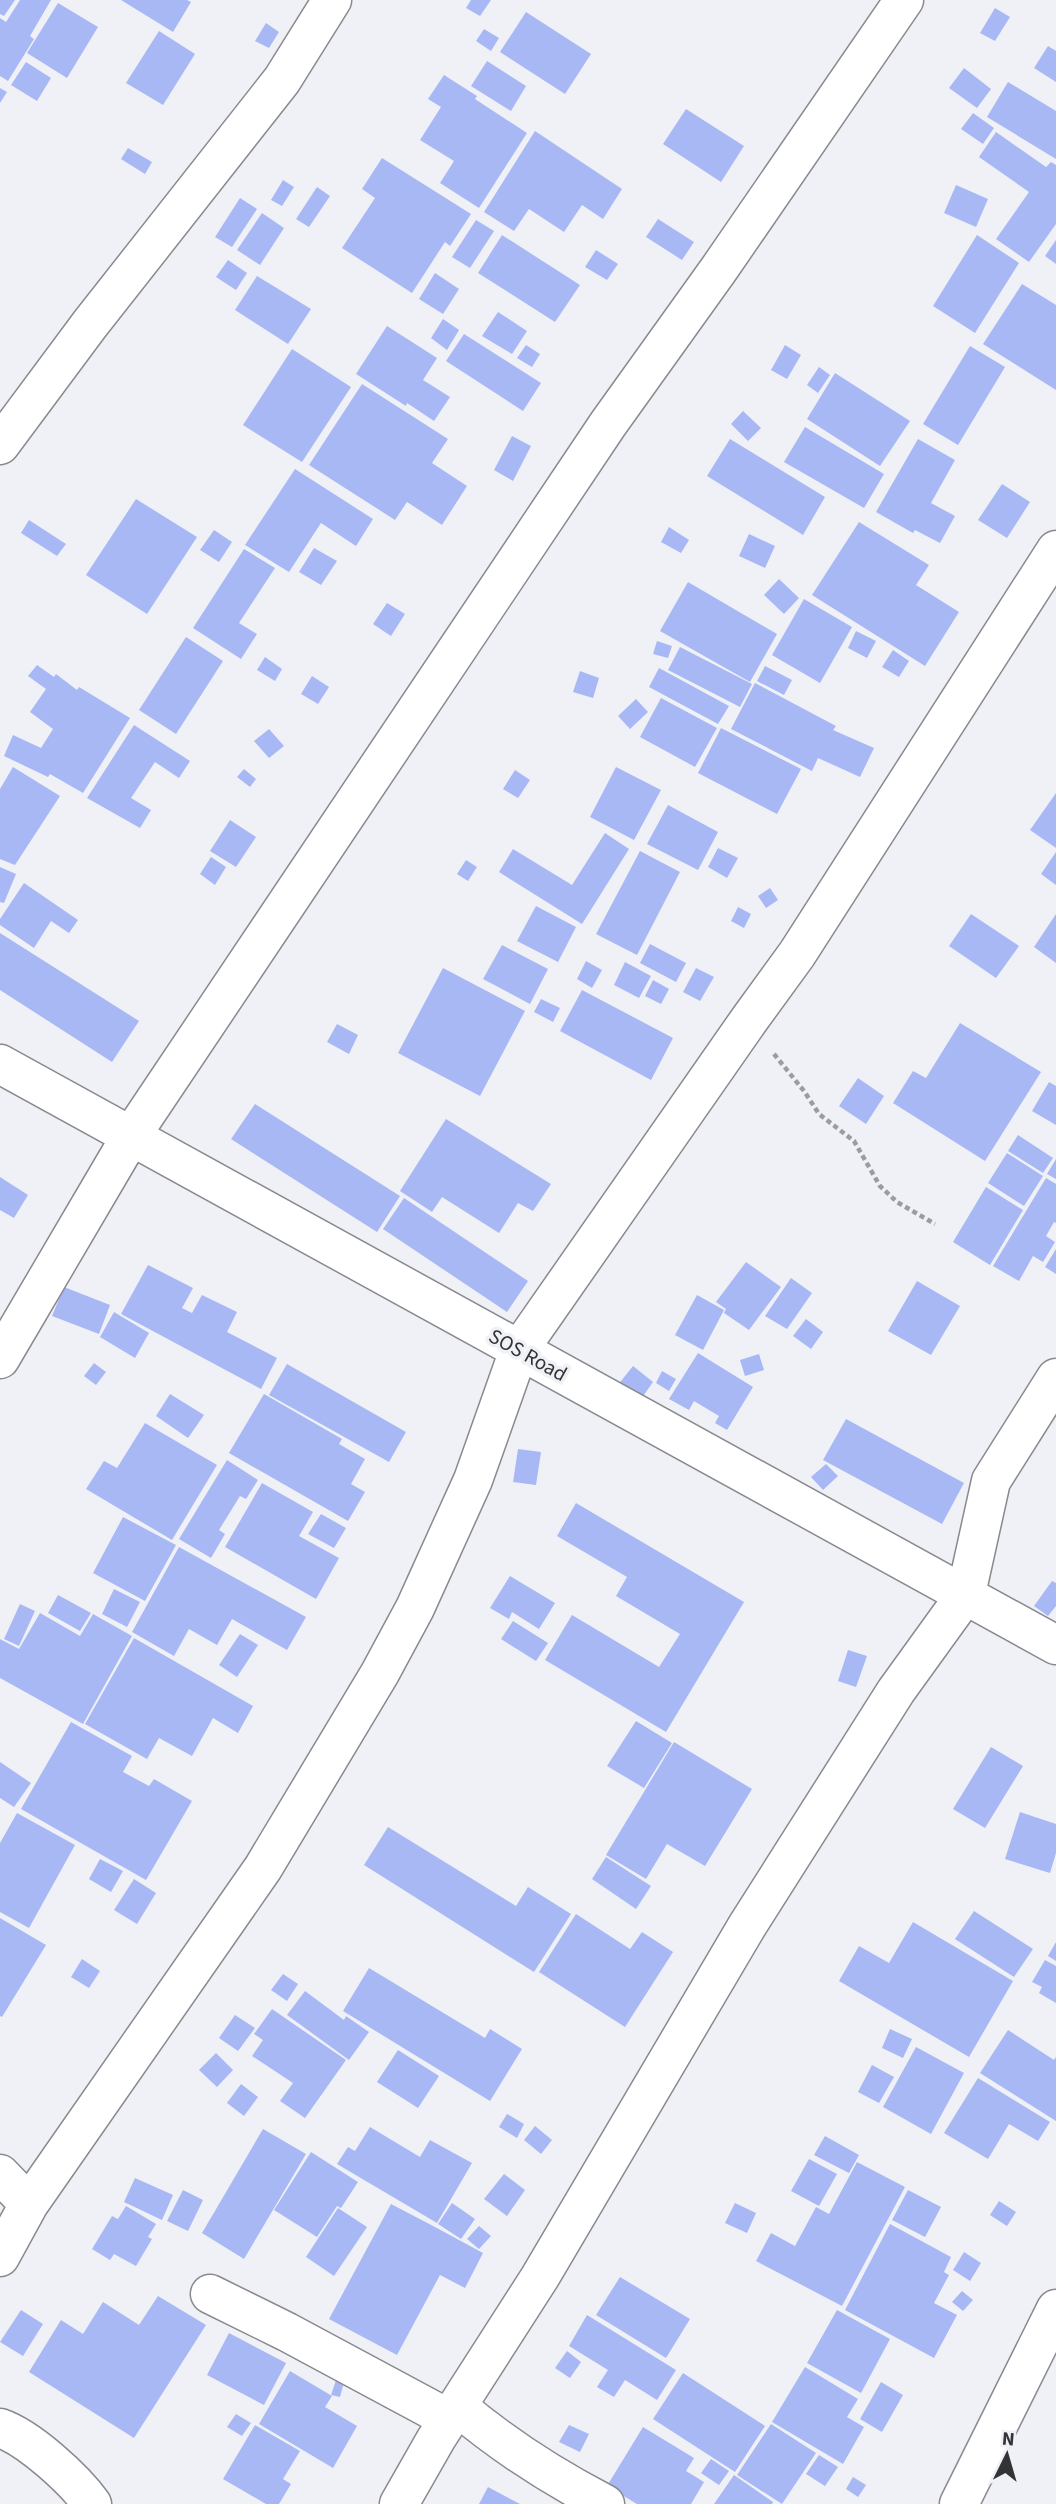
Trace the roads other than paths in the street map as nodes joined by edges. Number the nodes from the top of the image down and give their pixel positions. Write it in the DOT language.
graph roads {
  1 [pos="332,0"];
  2 [pos="904,0"];
  3 [pos="0,445"];
  4 [pos="1056,551"];
  5 [pos="0,1064"];
  6 [pos="131,1136"];
  7 [pos="519,1350"];
  8 [pos="0,1359"];
  9 [pos="1056,1378"];
  10 [pos="966,1594"];
  11 [pos="1056,1645"];
  12 [pos="0,2174"];
  13 [pos="29,2204"];
  14 [pos="0,2257"];
  15 [pos="211,2294"];
  16 [pos="1056,2309"];
  17 [pos="453,2412"];
  18 [pos="0,2428"];
  19 [pos="92,2504"];
  20 [pos="399,2504"];
  21 [pos="605,2504"];
  22 [pos="959,2504"];
  1 -- 3 [label="street"];
  2 -- 6 [label="street"];
  4 -- 7 [label="street"];
  5 -- 6 [label="street, SOS Road"];
  6 -- 7 [label="street, SOS Road"];
  6 -- 8 [label="street"];
  7 -- 10 [label="street, SOS Road"];
  7 -- 13 [label="street"];
  9 -- 10 [label="street"];
  10 -- 11 [label="street, SOS Road"];
  10 -- 17 [label="street"];
  12 -- 13 [label="street"];
  13 -- 14 [label="street"];
  15 -- 17 [label="street"];
  16 -- 22 [label="street"];
  17 -- 20 [label="street"];
  17 -- 21 [label="street"];
  18 -- 19 [label="street"];
}
